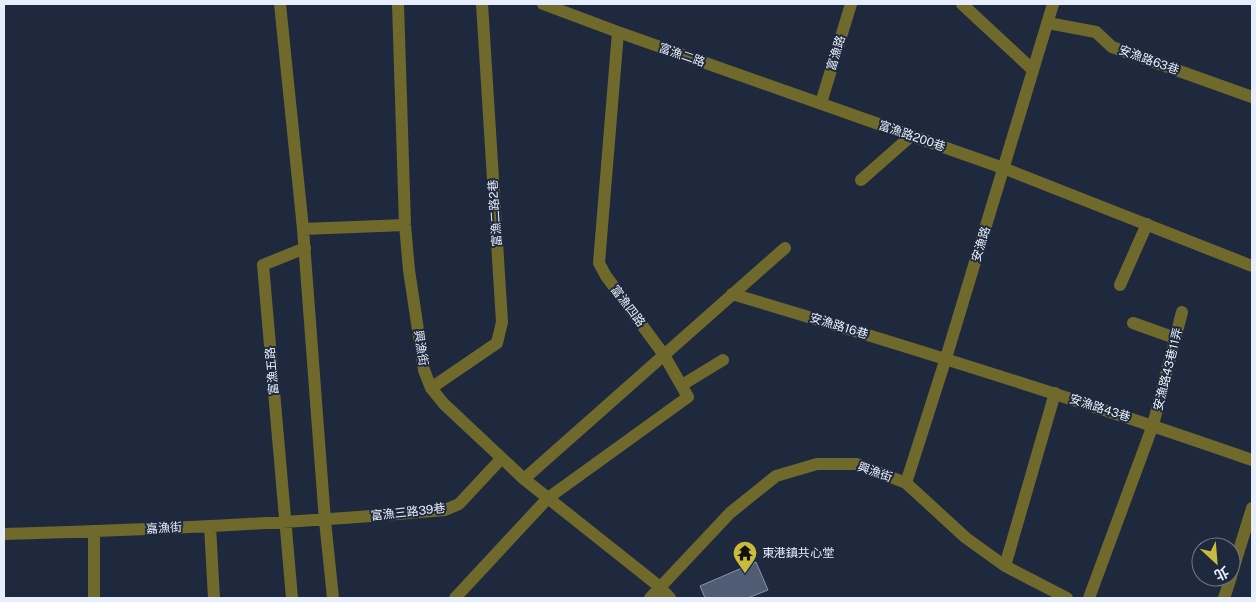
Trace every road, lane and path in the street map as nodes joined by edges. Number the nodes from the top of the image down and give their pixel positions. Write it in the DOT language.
graph roads {
  1 [pos="280,4"];
  2 [pos="398,4"];
  3 [pos="482,4"];
  4 [pos="543,4"];
  5 [pos="851,4"];
  6 [pos="962,4"];
  7 [pos="1053,4"];
  8 [pos="1048,23"];
  9 [pos="618,32"];
  10 [pos="1033,70"];
  11 [pos="1252,97"];
  12 [pos="821,103"];
  13 [pos="911,136"];
  14 [pos="1003,168"];
  15 [pos="861,180"];
  16 [pos="1147,224"];
  17 [pos="405,225"];
  18 [pos="304,229"];
  19 [pos="305,248"];
  20 [pos="785,248"];
  21 [pos="1252,266"];
  22 [pos="1120,285"];
  23 [pos="732,294"];
  24 [pos="1182,312"];
  25 [pos="1133,322"];
  26 [pos="1175,338"];
  27 [pos="664,355"];
  28 [pos="946,358"];
  29 [pos="723,360"];
  30 [pos="682,385"];
  31 [pos="431,388"];
  32 [pos="1055,393"];
  33 [pos="1153,425"];
  34 [pos="501,458"];
  35 [pos="1252,460"];
  36 [pos="524,479"];
  37 [pos="906,483"];
  38 [pos="548,498"];
  39 [pos="1252,508"];
  40 [pos="325,521"];
  41 [pos="286,523"];
  42 [pos="210,526"];
  43 [pos="94,532"];
  44 [pos="4,534"];
  45 [pos="1241,544"];
  46 [pos="1004,566"];
  47 [pos="660,587"];
  48 [pos="94,598"];
  49 [pos="214,598"];
  50 [pos="292,598"];
  51 [pos="334,598"];
  52 [pos="455,598"];
  53 [pos="650,598"];
  54 [pos="670,598"];
  55 [pos="1067,598"];
  56 [pos="1089,598"];
  1 -- 18 [label="street"];
  2 -- 17 [label="street, 興漁街"];
  3 -- 31 [label="street, 富漁二路2巷"];
  4 -- 9 [label="street, 富漁二路"];
  5 -- 12 [label="street, 富漁路"];
  6 -- 10 [label="street"];
  7 -- 8 [label="street, 安漁路"];
  8 -- 10 [label="street, 安漁路"];
  8 -- 11 [label="street, 安漁路63巷"];
  9 -- 12 [label="street, 富漁二路"];
  9 -- 27 [label="street, 富漁四路"];
  10 -- 14 [label="street, 安漁路"];
  12 -- 13 [label="street, 富漁路200巷"];
  13 -- 14 [label="street, 富漁路200巷"];
  13 -- 15 [label="street"];
  14 -- 16 [label="street"];
  14 -- 28 [label="street, 安漁路"];
  16 -- 21 [label="street"];
  16 -- 22 [label="street"];
  17 -- 18 [label="street"];
  17 -- 31 [label="street, 興漁街"];
  18 -- 19 [label="street"];
  19 -- 40 [label="street"];
  19 -- 41 [label="street, 富漁五路"];
  20 -- 23 [label="street"];
  23 -- 27 [label="street"];
  23 -- 28 [label="street, 安漁路16巷"];
  24 -- 26 [label="street, 安漁路43巷11弄"];
  25 -- 26 [label="street"];
  26 -- 33 [label="street, 安漁路43巷11弄"];
  27 -- 30 [label="street, 富漁四路"];
  27 -- 36 [label="street"];
  28 -- 32 [label="street, 安漁路43巷"];
  28 -- 37 [label="street, 安漁路"];
  29 -- 30 [label="street"];
  30 -- 38 [label="street"];
  31 -- 34 [label="street, 興漁街"];
  32 -- 33 [label="street, 安漁路43巷"];
  32 -- 46 [label="street"];
  33 -- 35 [label="street, 安漁路43巷"];
  33 -- 56 [label="street, 安漁路43巷11弄"];
  34 -- 36 [label="street, 興漁街"];
  34 -- 40 [label="street, 富漁三路39巷"];
  36 -- 38 [label="street, 興漁街"];
  37 -- 46 [label="street, 興漁街"];
  37 -- 47 [label="street, 興漁街"];
  38 -- 47 [label="street, 興漁街"];
  38 -- 52 [label="street"];
  39 -- 45 [label="street"];
  40 -- 41 [label="street, 嘉漁街"];
  40 -- 51 [label="street"];
  41 -- 42 [label="street, 嘉漁街"];
  41 -- 50 [label="street"];
  42 -- 43 [label="street, 嘉漁街"];
  42 -- 49 [label="street"];
  43 -- 44 [label="street, 嘉漁街"];
  43 -- 48 [label="street"];
  46 -- 55 [label="street, 興漁街"];
  47 -- 53 [label="street, 興漁街"];
  47 -- 54 [label="street, 興漁街"];
}
